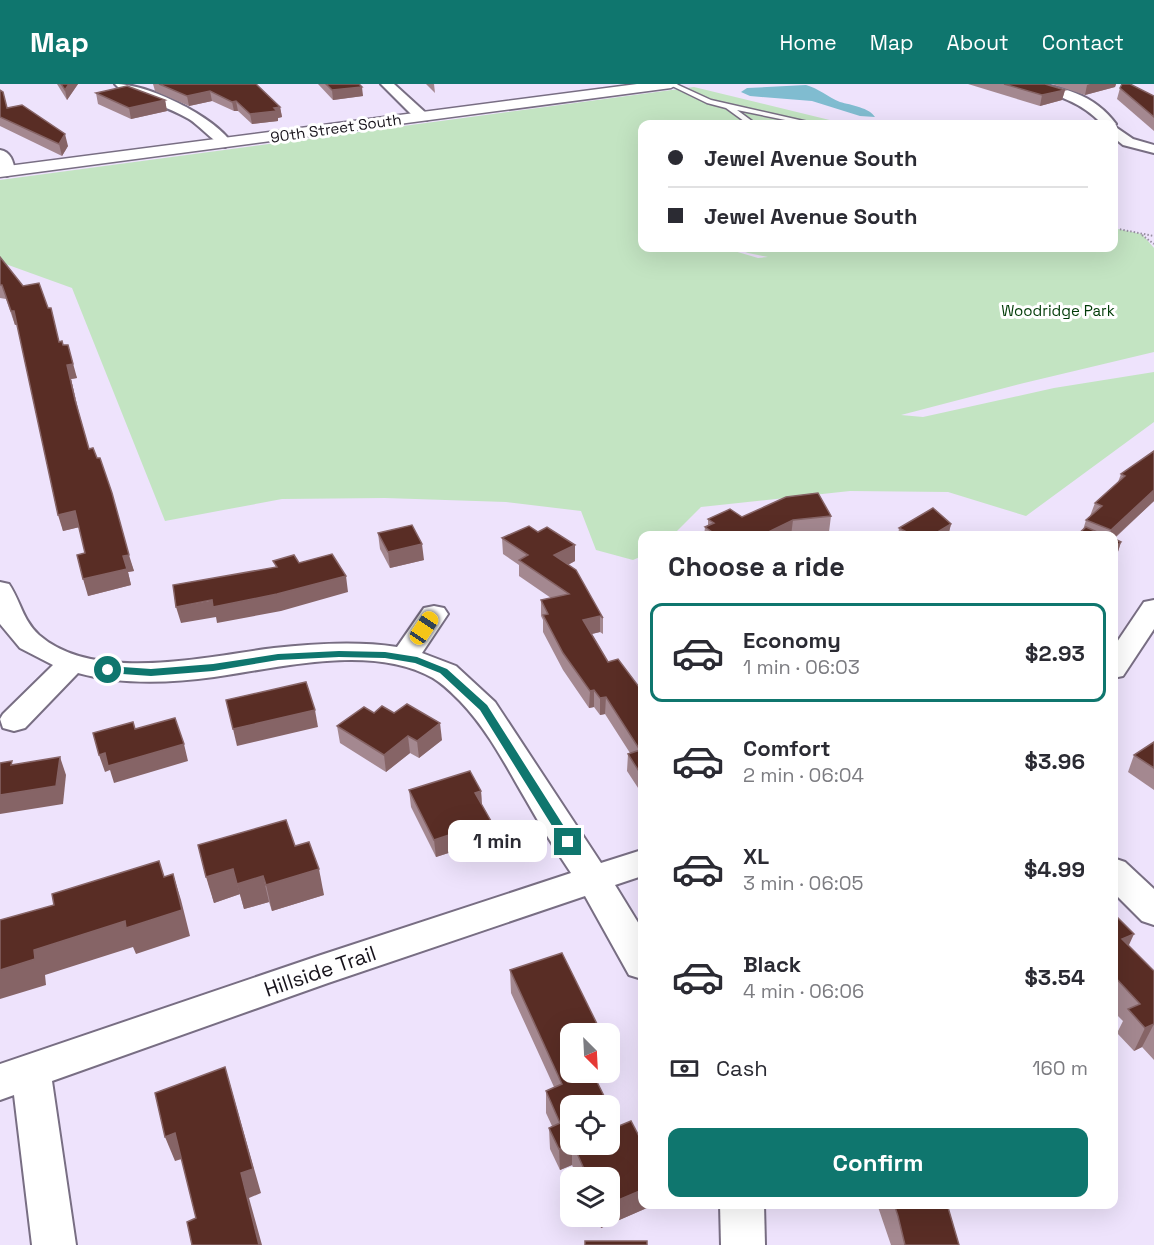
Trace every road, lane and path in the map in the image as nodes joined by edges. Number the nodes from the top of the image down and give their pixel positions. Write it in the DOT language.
graph roads {
  1 [pos="121,84"];
  2 [pos="387,84"];
  3 [pos="671,84"];
  4 [pos="1032,84"];
  5 [pos="727,106"];
  6 [pos="422,117"];
  7 [pos="746,120"];
  8 [pos="798,120"];
  9 [pos="1105,120"];
  10 [pos="225,143"];
  11 [pos="1120,143"];
  12 [pos="1154,148"];
  13 [pos="0,154"];
  14 [pos="3,172"];
  15 [pos="1118,229"];
  16 [pos="1142,234"];
  17 [pos="1154,236"];
  18 [pos="1154,244"];
  19 [pos="0,590"];
  20 [pos="1154,608"];
  21 [pos="434,614"];
  22 [pos="404,658"];
  23 [pos="1118,662"];
  24 [pos="72,663"];
  25 [pos="14,721"];
  26 [pos="638,864"];
  27 [pos="1118,876"];
  28 [pos="592,880"];
  29 [pos="1154,911"];
  30 [pos="638,957"];
  31 [pos="15,1077"];
  32 [pos="742,1209"];
  33 [pos="54,1245"];
  34 [pos="742,1245"];
  1 -- 10 [label="street"];
  2 -- 6 [label="street"];
  3 -- 5 [label="lane"];
  3 -- 6 [label="street, 90th Street South"];
  4 -- 9 [label="street"];
  5 -- 7 [label="lane"];
  5 -- 8 [label="lane"];
  6 -- 10 [label="street, 90th Street South"];
  10 -- 14 [label="street, 90th Street South"];
  11 -- 12 [label="street"];
  13 -- 14 [label="street"];
  15 -- 16 [label="path"];
  16 -- 17 [label="path"];
  16 -- 18 [label="path"];
  19 -- 24 [label="street"];
  20 -- 23 [label="street"];
  21 -- 22 [label="street"];
  22 -- 24 [label="street"];
  22 -- 28 [label="street"];
  24 -- 25 [label="street"];
  26 -- 28 [label="street, Hillside Trail"];
  27 -- 29 [label="street"];
  28 -- 30 [label="street"];
  28 -- 31 [label="street, Hillside Trail"];
  31 -- 33 [label="street"];
  32 -- 34 [label="street"];
}
